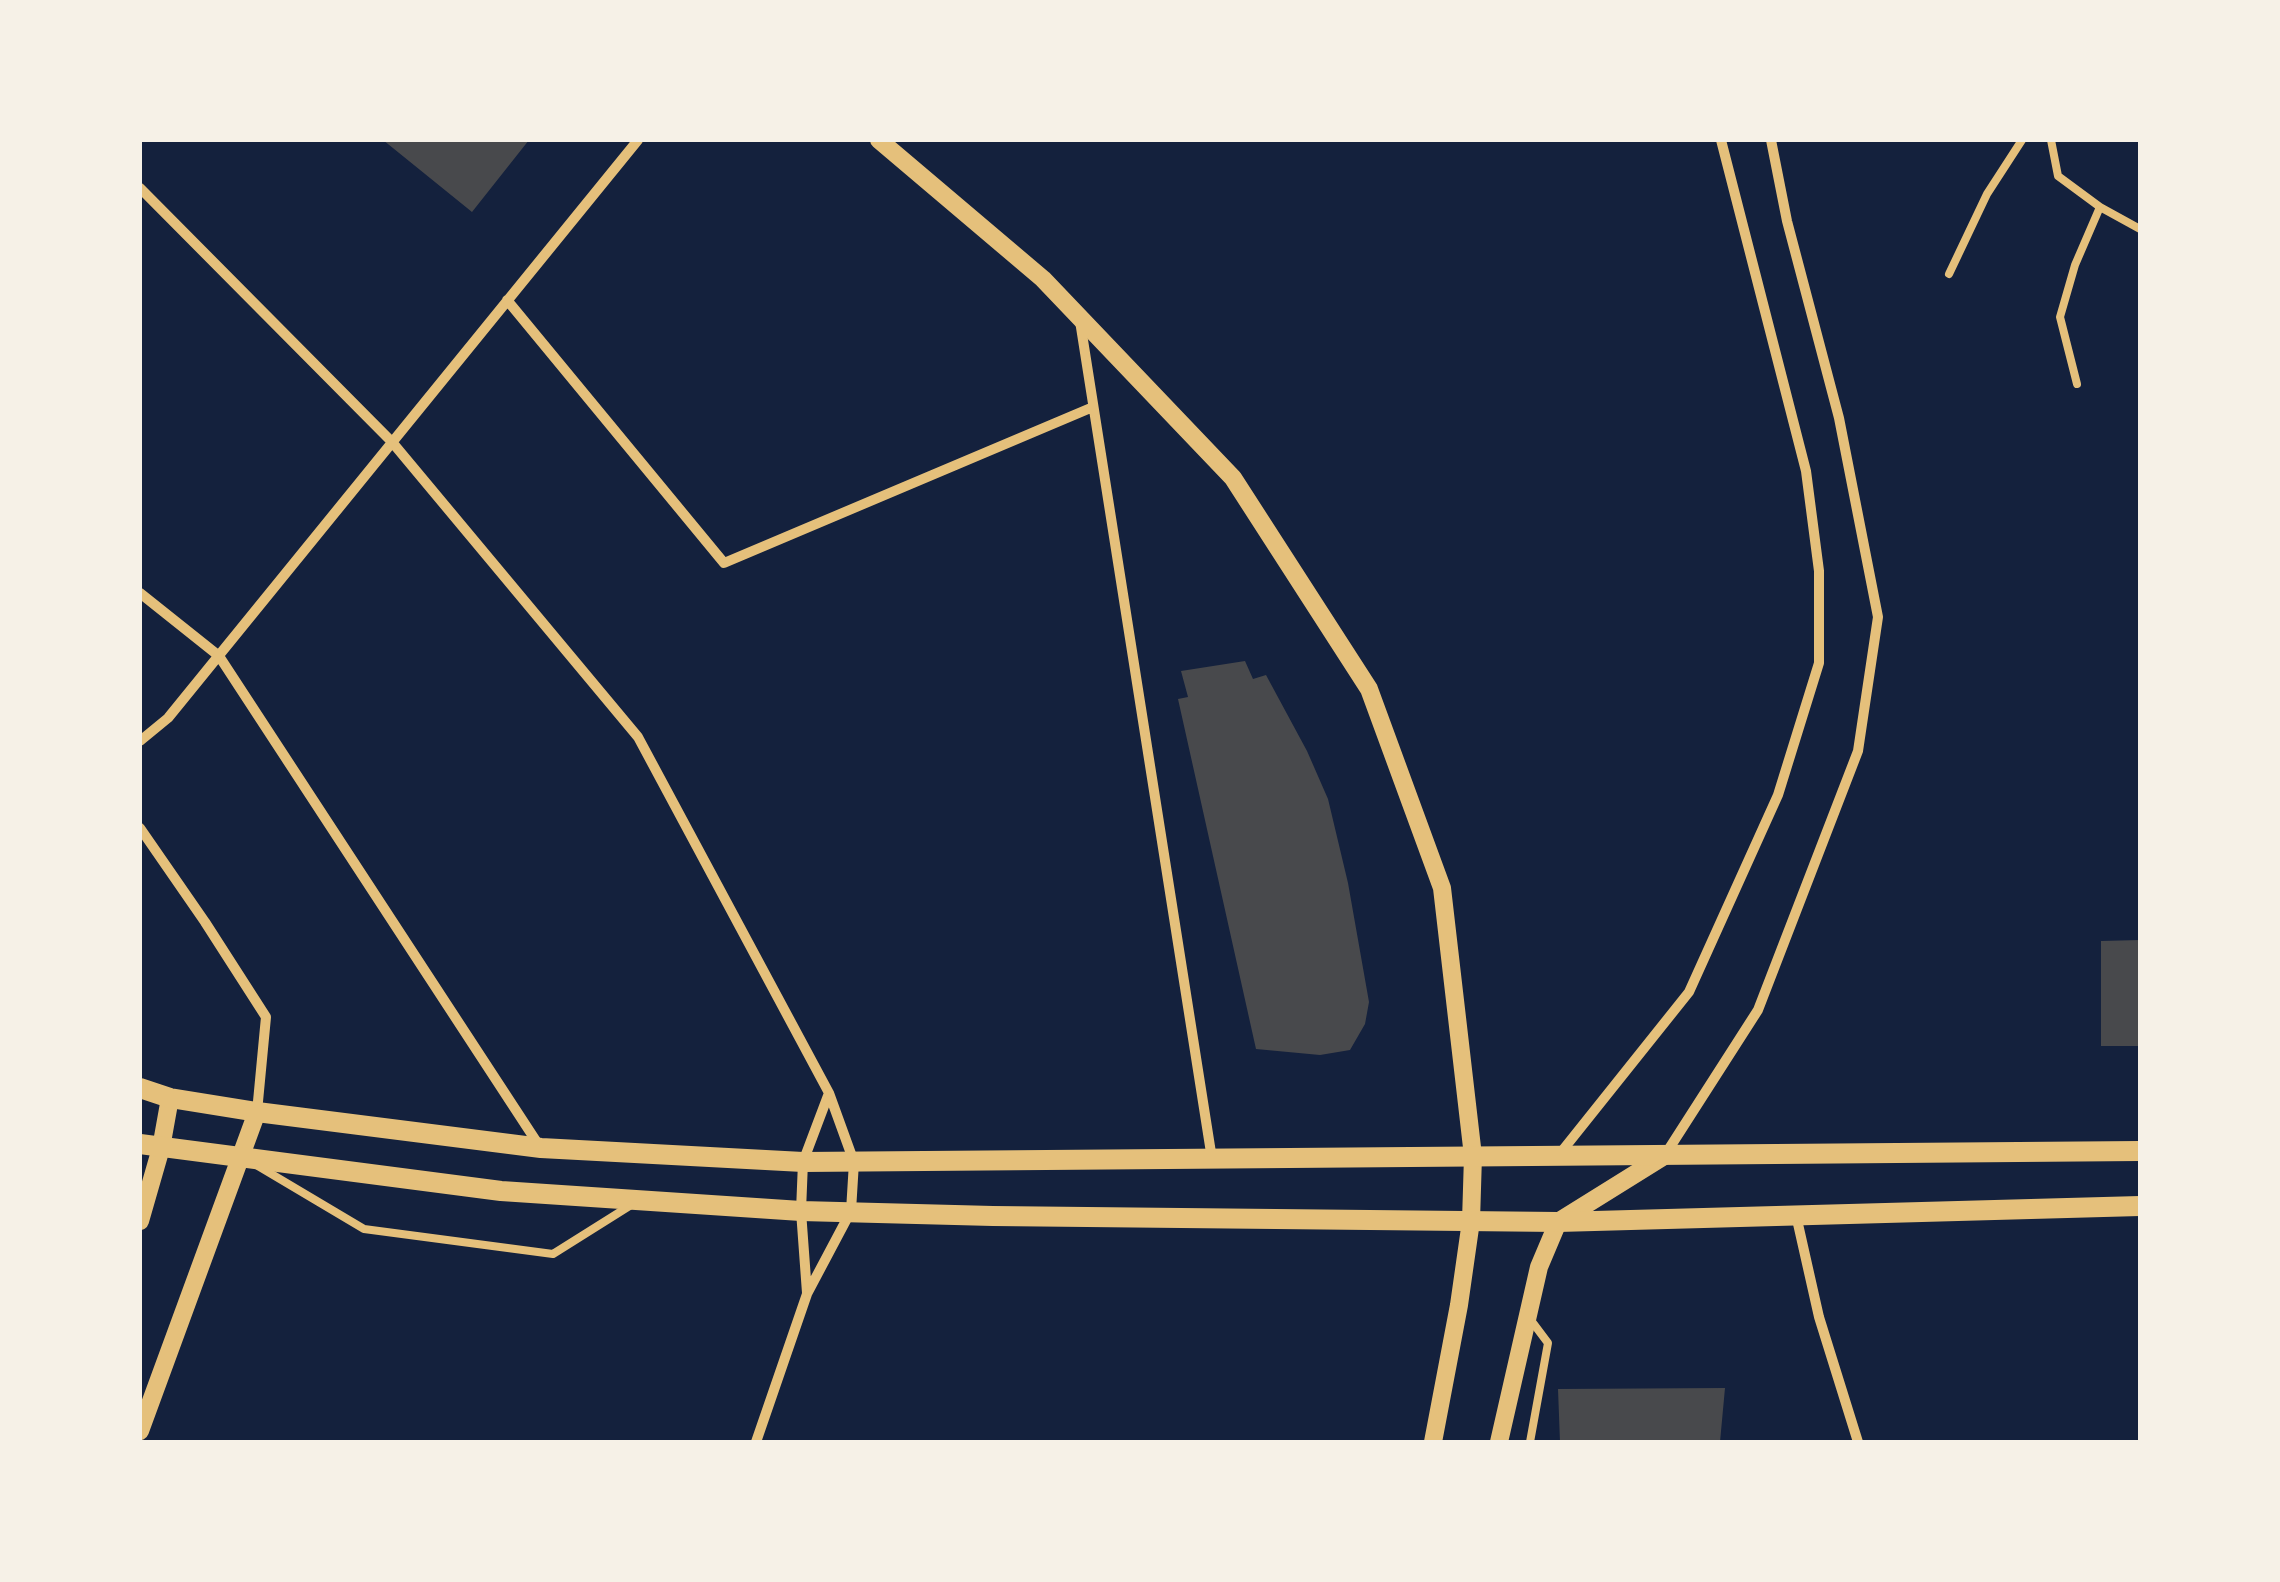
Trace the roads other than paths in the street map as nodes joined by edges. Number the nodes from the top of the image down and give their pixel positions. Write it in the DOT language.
graph roads {
  1 [pos="638,140"];
  2 [pos="880,140"];
  3 [pos="1721,140"];
  4 [pos="1771,140"];
  5 [pos="2022,140"];
  6 [pos="2051,140"];
  7 [pos="140,188"];
  8 [pos="2100,207"];
  9 [pos="2140,229"];
  10 [pos="1949,274"];
  11 [pos="507,300"];
  12 [pos="1079,317"];
  13 [pos="2077,384"];
  14 [pos="1093,407"];
  15 [pos="392,442"];
  16 [pos="140,593"];
  17 [pos="219,656"];
  18 [pos="140,741"];
  19 [pos="140,828"];
  20 [pos="140,1088"];
  21 [pos="829,1092"];
  22 [pos="170,1098"];
  23 [pos="256,1112"];
  24 [pos="150,1146"];
  25 [pos="541,1148"];
  26 [pos="2140,1152"];
  27 [pos="241,1156"];
  28 [pos="1472,1156"];
  29 [pos="1664,1156"];
  30 [pos="1557,1158"];
  31 [pos="1212,1160"];
  32 [pos="802,1162"];
  33 [pos="854,1162"];
  34 [pos="638,1200"];
  35 [pos="2140,1206"];
  36 [pos="801,1210"];
  37 [pos="850,1211"];
  38 [pos="1796,1214"];
  39 [pos="140,1221"];
  40 [pos="1472,1221"];
  41 [pos="1558,1222"];
  42 [pos="807,1294"];
  43 [pos="1528,1316"];
  44 [pos="140,1431"];
  45 [pos="756,1442"];
  46 [pos="1433,1442"];
  47 [pos="1499,1442"];
  48 [pos="1530,1442"];
  49 [pos="1858,1442"];
  1 -- 11 [label="street"];
  2 -- 12 [label="street"];
  3 -- 30 [label="street"];
  4 -- 29 [label="street"];
  5 -- 10 [label="lane"];
  6 -- 8 [label="lane"];
  7 -- 15 [label="street"];
  8 -- 9 [label="lane"];
  8 -- 13 [label="lane"];
  11 -- 14 [label="street"];
  11 -- 15 [label="street"];
  12 -- 14 [label="street"];
  12 -- 28 [label="street"];
  14 -- 31 [label="street"];
  15 -- 17 [label="street"];
  15 -- 21 [label="street"];
  16 -- 17 [label="street"];
  17 -- 18 [label="street"];
  17 -- 25 [label="street"];
  19 -- 23 [label="street"];
  20 -- 22 [label="main road"];
  21 -- 32 [label="street"];
  21 -- 33 [label="street"];
  22 -- 23 [label="main road"];
  22 -- 24 [label="street"];
  23 -- 25 [label="main road"];
  23 -- 27 [label="street"];
  24 -- 27 [label="main road"];
  24 -- 39 [label="street"];
  25 -- 32 [label="main road"];
  26 -- 29 [label="main road"];
  27 -- 34 [label="main road"];
  27 -- 34 [label="lane"];
  27 -- 44 [label="street"];
  28 -- 30 [label="main road"];
  28 -- 31 [label="main road"];
  28 -- 40 [label="street"];
  29 -- 30 [label="main road"];
  29 -- 41 [label="street"];
  31 -- 33 [label="main road"];
  32 -- 33 [label="main road"];
  32 -- 36 [label="street"];
  33 -- 37 [label="street"];
  34 -- 36 [label="main road"];
  35 -- 38 [label="main road"];
  36 -- 37 [label="main road"];
  36 -- 42 [label="street"];
  37 -- 40 [label="main road"];
  37 -- 42 [label="street"];
  38 -- 41 [label="main road"];
  38 -- 49 [label="street"];
  40 -- 41 [label="main road"];
  40 -- 46 [label="street"];
  41 -- 43 [label="street"];
  42 -- 45 [label="street"];
  43 -- 47 [label="street"];
  43 -- 48 [label="lane"];
}
